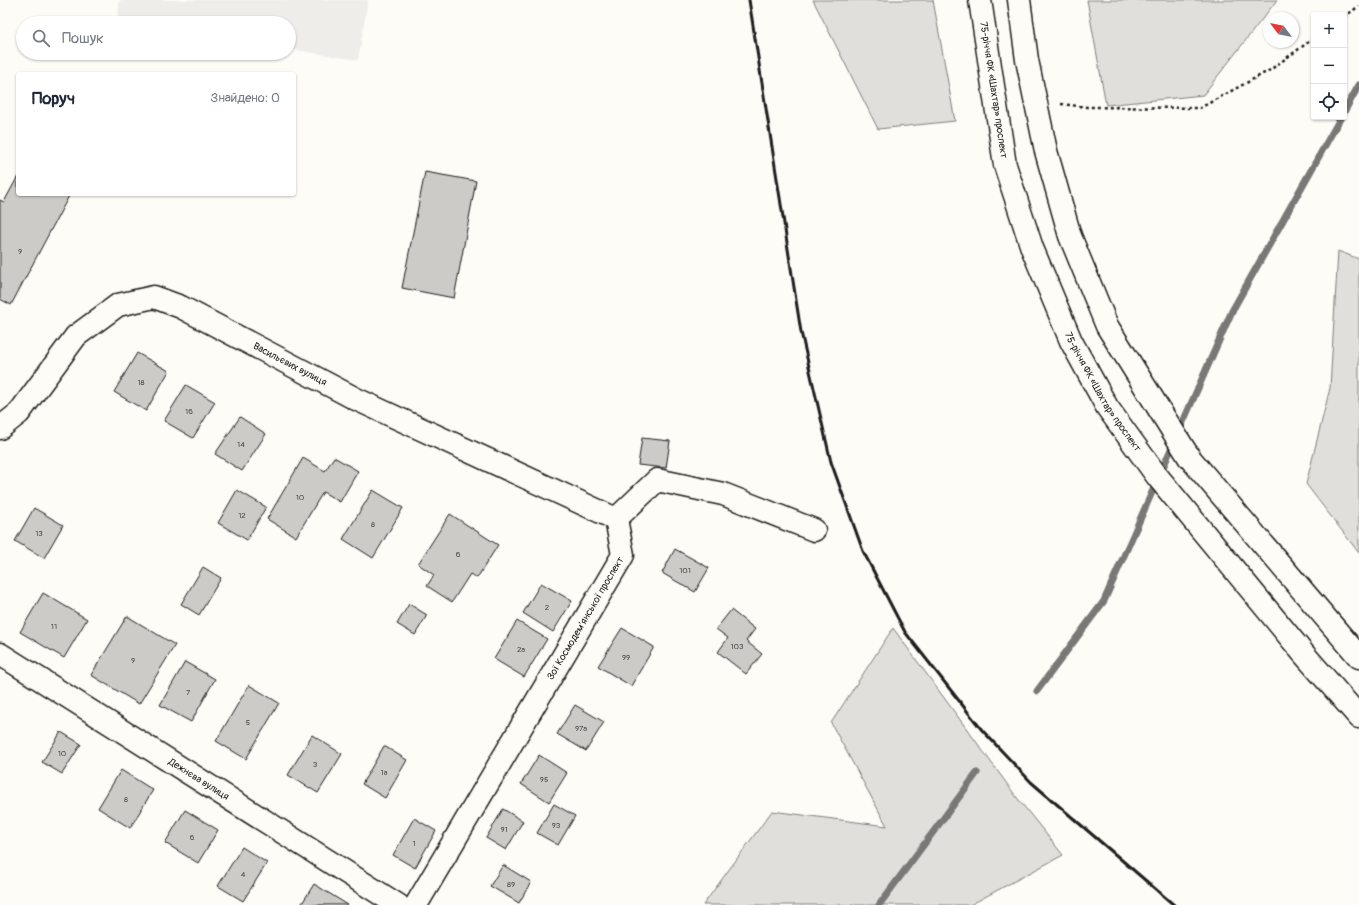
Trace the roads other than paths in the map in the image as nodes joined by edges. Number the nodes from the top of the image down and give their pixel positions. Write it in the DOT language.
graph roads {
  1 [pos="980,0"];
  2 [pos="1019,0"];
  3 [pos="0,428"];
  4 [pos="616,519"];
  5 [pos="814,530"];
  6 [pos="0,654"];
  7 [pos="1359,657"];
  8 [pos="1359,717"];
  9 [pos="398,905"];
  10 [pos="416,905"];
  1 -- 8 [label="street, 75-річчя ФК «Шахтар» проспект"];
  2 -- 7 [label="street"];
  3 -- 4 [label="street, Васильєвих вулиця"];
  4 -- 5 [label="street"];
  4 -- 10 [label="street, Зої Космодем’янської проспект"];
  6 -- 9 [label="street, Дежнєва вулиця"];
}
